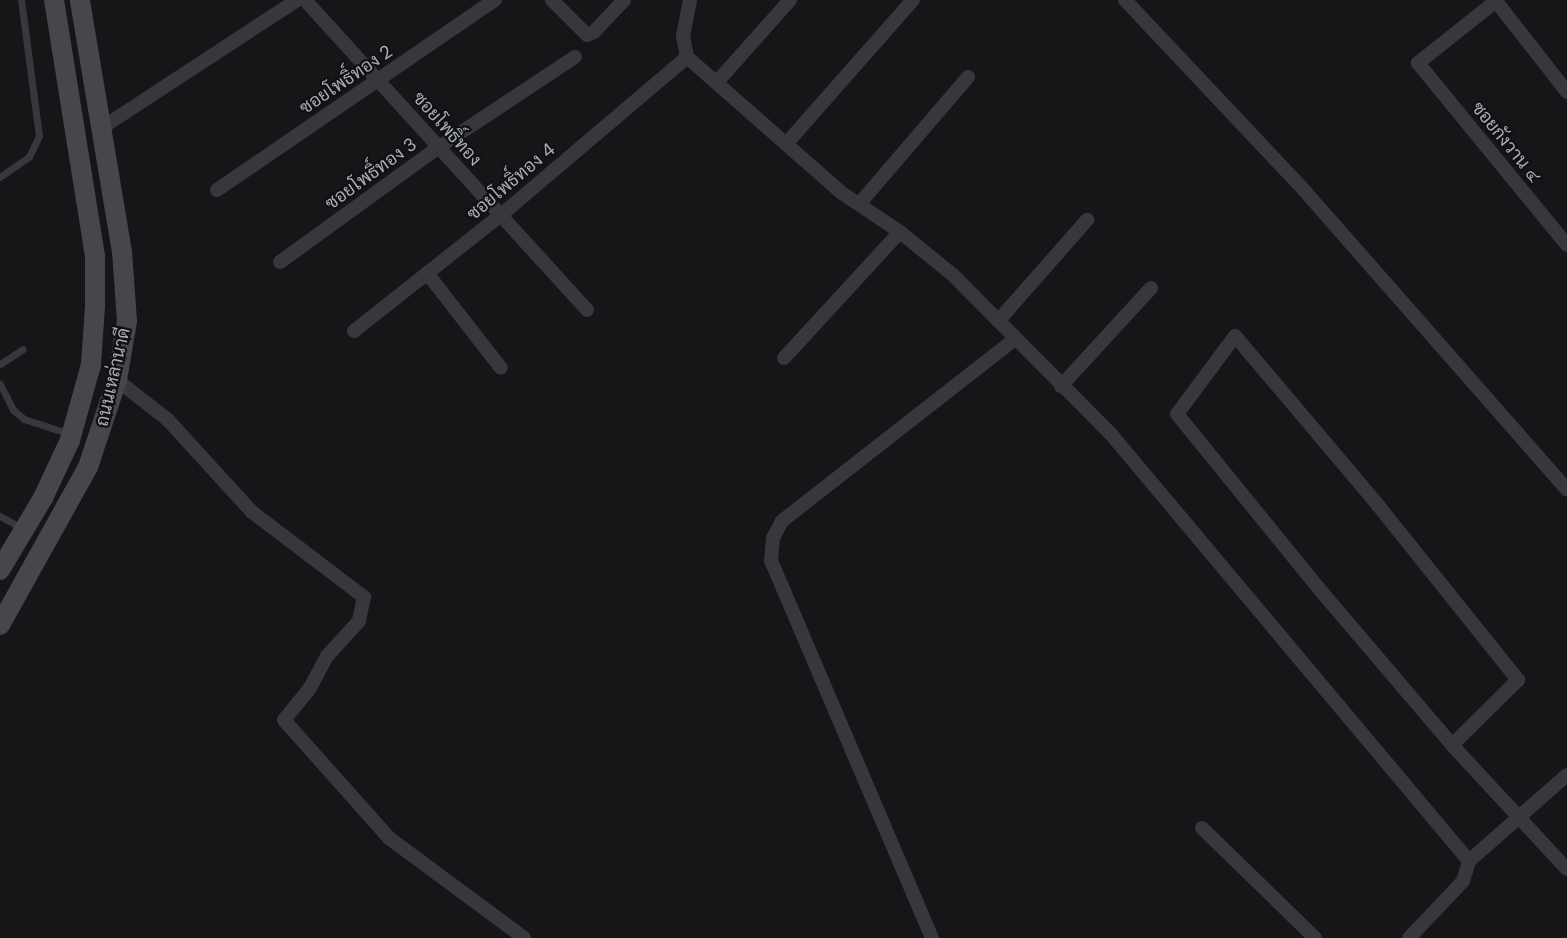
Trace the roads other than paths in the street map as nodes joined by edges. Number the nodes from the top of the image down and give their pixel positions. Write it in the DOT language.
graph roads {
  1 [pos="21,0"];
  2 [pos="54,0"];
  3 [pos="80,0"];
  4 [pos="297,0"];
  5 [pos="305,0"];
  6 [pos="495,0"];
  7 [pos="552,0"];
  8 [pos="624,0"];
  9 [pos="690,0"];
  10 [pos="790,0"];
  11 [pos="913,0"];
  12 [pos="1125,0"];
  13 [pos="575,57"];
  14 [pos="687,57"];
  15 [pos="968,77"];
  16 [pos="378,80"];
  17 [pos="717,82"];
  18 [pos="1567,92"];
  19 [pos="100,129"];
  20 [pos="786,144"];
  21 [pos="439,147"];
  22 [pos="0,177"];
  23 [pos="217,190"];
  24 [pos="860,203"];
  25 [pos="501,216"];
  26 [pos="1087,220"];
  27 [pos="900,232"];
  28 [pos="1567,245"];
  29 [pos="280,261"];
  30 [pos="427,273"];
  31 [pos="1151,288"];
  32 [pos="587,310"];
  33 [pos="998,321"];
  34 [pos="354,331"];
  35 [pos="1015,339"];
  36 [pos="23,349"];
  37 [pos="784,358"];
  38 [pos="0,364"];
  39 [pos="501,368"];
  40 [pos="117,380"];
  41 [pos="0,384"];
  42 [pos="1061,386"];
  43 [pos="72,434"];
  44 [pos="1567,490"];
  45 [pos="0,516"];
  46 [pos="24,529"];
  47 [pos="0,570"];
  48 [pos="0,625"];
  49 [pos="1452,745"];
  50 [pos="1567,775"];
  51 [pos="1521,818"];
  52 [pos="1202,828"];
  53 [pos="1469,861"];
  54 [pos="1567,869"];
  55 [pos="524,938"];
  56 [pos="932,938"];
  57 [pos="1315,938"];
  58 [pos="1409,938"];
  1 -- 22 [label="lane"];
  2 -- 43 [label="main road, ถนนเหล่านาดี"];
  3 -- 19 [label="main road, ถนนเหล่านาดี"];
  4 -- 19 [label="street"];
  5 -- 16 [label="street, ซอยโพธิ์ทอง"];
  6 -- 16 [label="street, ซอยโพธิ์ทอง 2"];
  7 -- 8 [label="street"];
  9 -- 14 [label="street"];
  10 -- 17 [label="street"];
  11 -- 20 [label="street"];
  12 -- 44 [label="street"];
  13 -- 21 [label="street, ซอยโพธิ์ทอง 3"];
  14 -- 17 [label="street"];
  14 -- 25 [label="street, ซอยโพธิ์ทอง 4"];
  15 -- 24 [label="street"];
  16 -- 21 [label="street, ซอยโพธิ์ทอง"];
  16 -- 23 [label="street, ซอยโพธิ์ทอง 2"];
  17 -- 20 [label="street"];
  18 -- 28 [label="street, ซอยกังวาน ๔"];
  19 -- 40 [label="main road, ถนนเหล่านาดี"];
  20 -- 24 [label="street"];
  21 -- 25 [label="street, ซอยโพธิ์ทอง"];
  21 -- 29 [label="street, ซอยโพธิ์ทอง 3"];
  24 -- 27 [label="street"];
  25 -- 30 [label="street, ซอยโพธิ์ทอง 4"];
  25 -- 32 [label="street, ซอยโพธิ์ทอง"];
  26 -- 33 [label="street"];
  27 -- 33 [label="street"];
  27 -- 37 [label="street"];
  30 -- 34 [label="street, ซอยโพธิ์ทอง 4"];
  30 -- 39 [label="street"];
  31 -- 42 [label="street"];
  33 -- 35 [label="street"];
  35 -- 42 [label="street"];
  35 -- 56 [label="street"];
  36 -- 38 [label="lane"];
  40 -- 48 [label="main road, ถนนเหล่านาดี"];
  40 -- 55 [label="street"];
  41 -- 43 [label="lane"];
  42 -- 53 [label="street"];
  43 -- 46 [label="main road, ถนนเหล่านาดี"];
  45 -- 46 [label="lane"];
  46 -- 47 [label="main road, ถนนเหล่านาดี"];
  49 -- 49 [label="street"];
  49 -- 51 [label="street"];
  50 -- 51 [label="street"];
  51 -- 53 [label="street"];
  51 -- 54 [label="street"];
  52 -- 57 [label="street"];
  53 -- 58 [label="street"];
}
